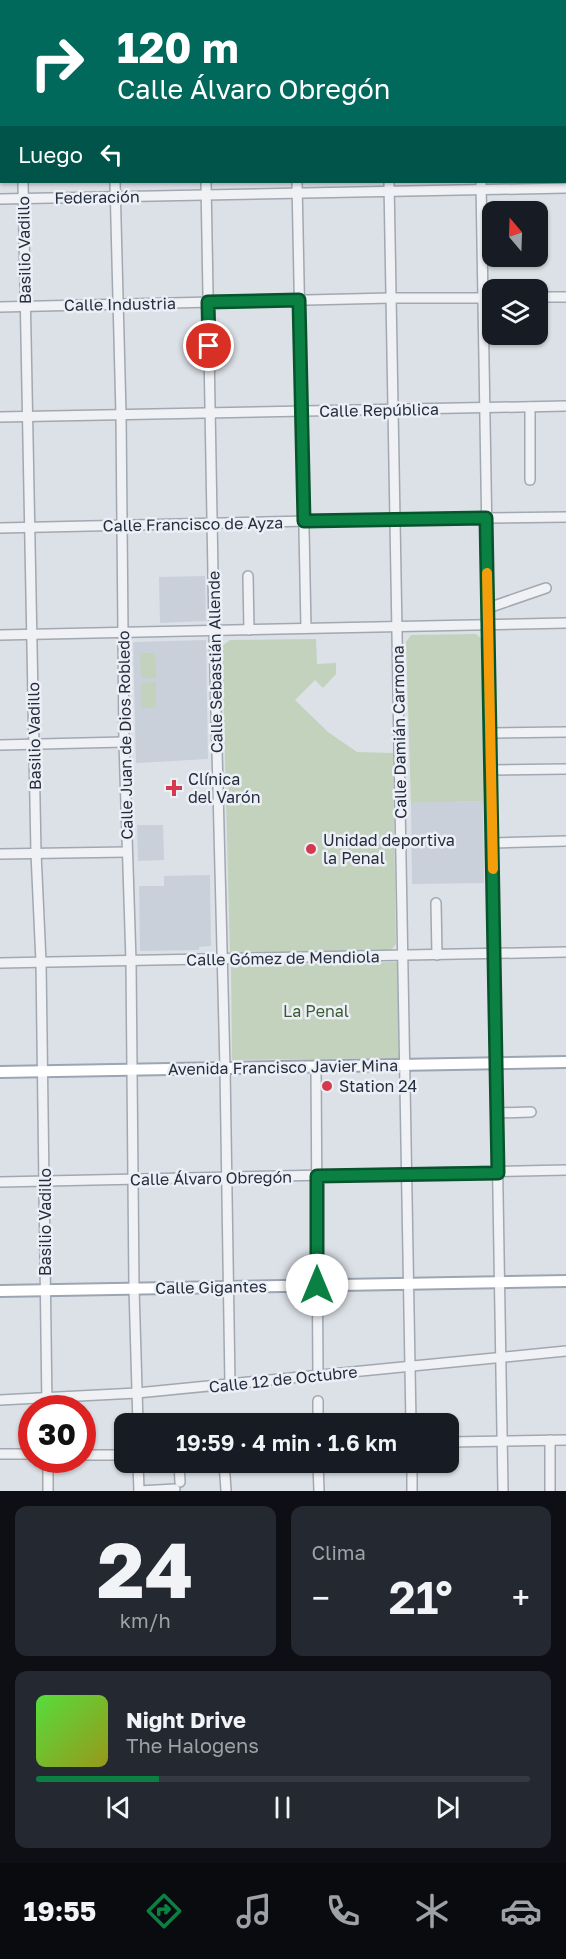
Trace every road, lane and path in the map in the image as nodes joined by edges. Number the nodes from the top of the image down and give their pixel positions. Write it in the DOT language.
graph roads {
  1 [pos="23,183"];
  2 [pos="115,183"];
  3 [pos="206,183"];
  4 [pos="297,183"];
  5 [pos="482,185"];
  6 [pos="389,186"];
  7 [pos="566,188"];
  8 [pos="297,192"];
  9 [pos="206,195"];
  10 [pos="115,197"];
  11 [pos="23,198"];
  12 [pos="0,199"];
  13 [pos="486,279"];
  14 [pos="548,297"];
  15 [pos="566,297"];
  16 [pos="391,298"];
  17 [pos="482,298"];
  18 [pos="299,300"];
  19 [pos="208,302"];
  20 [pos="117,304"];
  21 [pos="25,306"];
  22 [pos="0,307"];
  23 [pos="486,345"];
  24 [pos="566,406"];
  25 [pos="530,407"];
  26 [pos="484,408"];
  27 [pos="392,409"];
  28 [pos="302,411"];
  29 [pos="210,413"];
  30 [pos="121,415"];
  31 [pos="27,416"];
  32 [pos="0,417"];
  33 [pos="531,480"];
  34 [pos="566,517"];
  35 [pos="486,518"];
  36 [pos="395,519"];
  37 [pos="304,521"];
  38 [pos="212,523"];
  39 [pos="121,526"];
  40 [pos="30,527"];
  41 [pos="0,528"];
  42 [pos="248,576"];
  43 [pos="546,588"];
  44 [pos="488,608"];
  45 [pos="566,623"];
  46 [pos="488,626"];
  47 [pos="306,628"];
  48 [pos="398,628"];
  49 [pos="214,630"];
  50 [pos="249,630"];
  51 [pos="123,632"];
  52 [pos="32,634"];
  53 [pos="0,635"];
  54 [pos="566,732"];
  55 [pos="491,733"];
  56 [pos="124,742"];
  57 [pos="0,744"];
  58 [pos="34,744"];
  59 [pos="566,769"];
  60 [pos="492,770"];
  61 [pos="566,842"];
  62 [pos="493,843"];
  63 [pos="127,852"];
  64 [pos="36,853"];
  65 [pos="0,854"];
  66 [pos="436,903"];
  67 [pos="566,952"];
  68 [pos="494,953"];
  69 [pos="437,954"];
  70 [pos="404,955"];
  71 [pos="222,959"];
  72 [pos="131,961"];
  73 [pos="41,962"];
  74 [pos="0,963"];
  75 [pos="566,1062"];
  76 [pos="496,1063"];
  77 [pos="406,1065"];
  78 [pos="316,1066"];
  79 [pos="225,1068"];
  80 [pos="133,1070"];
  81 [pos="43,1071"];
  82 [pos="0,1072"];
  83 [pos="531,1112"];
  84 [pos="497,1113"];
  85 [pos="566,1170"];
  86 [pos="498,1173"];
  87 [pos="406,1174"];
  88 [pos="317,1176"];
  89 [pos="227,1178"];
  90 [pos="135,1180"];
  91 [pos="0,1182"];
  92 [pos="45,1182"];
  93 [pos="500,1281"];
  94 [pos="566,1281"];
  95 [pos="409,1283"];
  96 [pos="317,1285"];
  97 [pos="228,1287"];
  98 [pos="134,1288"];
  99 [pos="45,1290"];
  100 [pos="0,1291"];
  101 [pos="566,1351"];
  102 [pos="501,1357"];
  103 [pos="410,1366"];
  104 [pos="318,1375"];
  105 [pos="230,1384"];
  106 [pos="137,1393"];
  107 [pos="47,1395"];
  108 [pos="96,1395"];
  109 [pos="18,1399"];
  110 [pos="0,1400"];
  111 [pos="318,1401"];
  112 [pos="138,1413"];
  113 [pos="318,1413"];
  114 [pos="411,1413"];
  115 [pos="550,1440"];
  116 [pos="566,1440"];
  117 [pos="502,1441"];
  118 [pos="459,1442"];
  119 [pos="0,1454"];
  120 [pos="18,1454"];
  121 [pos="96,1455"];
  122 [pos="114,1455"];
  123 [pos="48,1473"];
  124 [pos="138,1473"];
  125 [pos="178,1473"];
  126 [pos="225,1473"];
  127 [pos="318,1473"];
  128 [pos="412,1473"];
  129 [pos="226,1490"];
  130 [pos="48,1491"];
  131 [pos="139,1491"];
  132 [pos="319,1491"];
  133 [pos="412,1491"];
  134 [pos="503,1491"];
  135 [pos="550,1491"];
  1 -- 11 [label="street, Basilio Vadillo"];
  2 -- 10 [label="street, Calle Juan de Dios Robledo"];
  3 -- 9 [label="street, Calle Sebastián Allende"];
  4 -- 8 [label="street"];
  5 -- 6 [label="street, Federación"];
  5 -- 7 [label="street, Federación"];
  5 -- 13 [label="street"];
  6 -- 8 [label="street, Federación"];
  6 -- 16 [label="street, Calle Damián Carmona"];
  8 -- 9 [label="street, Federación"];
  8 -- 18 [label="street"];
  9 -- 10 [label="street, Federación"];
  9 -- 19 [label="street, Calle Sebastián Allende"];
  10 -- 11 [label="street, Federación"];
  10 -- 20 [label="street, Calle Juan de Dios Robledo"];
  11 -- 12 [label="street, Federación"];
  11 -- 21 [label="street, Basilio Vadillo"];
  14 -- 15 [label="street"];
  16 -- 17 [label="street, Calle Industria"];
  16 -- 18 [label="street, Calle Industria"];
  16 -- 27 [label="street, Calle Damián Carmona"];
  18 -- 19 [label="street, Calle Industria"];
  18 -- 28 [label="street"];
  19 -- 20 [label="street, Calle Industria"];
  19 -- 29 [label="street, Calle Sebastián Allende"];
  20 -- 21 [label="street, Calle Industria"];
  20 -- 30 [label="street, Calle Juan de Dios Robledo"];
  21 -- 22 [label="street, Calle Industria"];
  21 -- 31 [label="street, Basilio Vadillo"];
  23 -- 26 [label="street"];
  24 -- 25 [label="street, Calle República"];
  25 -- 26 [label="street, Calle República"];
  25 -- 33 [label="street"];
  26 -- 27 [label="street, Calle República"];
  26 -- 35 [label="street"];
  27 -- 28 [label="street, Calle República"];
  27 -- 36 [label="street, Calle Damián Carmona"];
  28 -- 29 [label="street, Calle República"];
  28 -- 37 [label="street"];
  29 -- 30 [label="street, Calle República"];
  29 -- 38 [label="street, Calle Sebastián Allende"];
  30 -- 31 [label="street, Calle República"];
  30 -- 39 [label="street, Calle Juan de Dios Robledo"];
  31 -- 32 [label="street, Calle República"];
  31 -- 40 [label="street, Basilio Vadillo"];
  34 -- 35 [label="street, Calle Francisco de Ayza"];
  35 -- 36 [label="street, Calle Francisco de Ayza"];
  35 -- 44 [label="street"];
  36 -- 37 [label="street, Calle Francisco de Ayza"];
  36 -- 48 [label="street, Calle Damián Carmona"];
  37 -- 38 [label="street, Calle Francisco de Ayza"];
  37 -- 47 [label="street"];
  38 -- 39 [label="street, Calle Francisco de Ayza"];
  38 -- 49 [label="street, Calle Sebastián Allende"];
  39 -- 40 [label="street, Calle Francisco de Ayza"];
  39 -- 51 [label="street, Calle Juan de Dios Robledo"];
  40 -- 41 [label="street, Calle Francisco de Ayza"];
  40 -- 52 [label="street, Basilio Vadillo"];
  42 -- 50 [label="street"];
  43 -- 44 [label="street"];
  44 -- 46 [label="street"];
  45 -- 46 [label="street"];
  46 -- 48 [label="street"];
  46 -- 55 [label="street"];
  47 -- 48 [label="street"];
  47 -- 50 [label="street"];
  48 -- 70 [label="street, Calle Damián Carmona"];
  49 -- 50 [label="street"];
  49 -- 51 [label="street"];
  49 -- 71 [label="street, Calle Sebastián Allende"];
  51 -- 52 [label="street"];
  51 -- 56 [label="street, Calle Juan de Dios Robledo"];
  52 -- 53 [label="street"];
  52 -- 58 [label="street, Basilio Vadillo"];
  54 -- 55 [label="street"];
  55 -- 60 [label="street"];
  56 -- 58 [label="street"];
  56 -- 63 [label="street, Calle Juan de Dios Robledo"];
  57 -- 58 [label="street"];
  58 -- 64 [label="street, Basilio Vadillo"];
  59 -- 60 [label="street"];
  60 -- 62 [label="street"];
  61 -- 62 [label="street"];
  62 -- 68 [label="street"];
  63 -- 64 [label="street"];
  63 -- 72 [label="street, Calle Juan de Dios Robledo"];
  64 -- 65 [label="street"];
  64 -- 73 [label="street, Basilio Vadillo"];
  66 -- 69 [label="street"];
  67 -- 68 [label="street, Calle Gómez de Mendiola"];
  68 -- 69 [label="street, Calle Gómez de Mendiola"];
  68 -- 76 [label="street"];
  69 -- 70 [label="street, Calle Gómez de Mendiola"];
  70 -- 71 [label="street, Calle Gómez de Mendiola"];
  70 -- 77 [label="street, Calle Damián Carmona"];
  71 -- 72 [label="street, Calle Gómez de Mendiola"];
  71 -- 79 [label="street, Calle Sebastián Allende"];
  72 -- 73 [label="street, Calle Gómez de Mendiola"];
  72 -- 80 [label="street, Calle Juan de Dios Robledo"];
  73 -- 74 [label="street, Calle Gómez de Mendiola"];
  73 -- 81 [label="street, Basilio Vadillo"];
  75 -- 76 [label="main road, Avenida Francisco Javier Mina"];
  76 -- 77 [label="main road, Avenida Francisco Javier Mina"];
  76 -- 84 [label="street"];
  77 -- 78 [label="main road, Avenida Francisco Javier Mina"];
  77 -- 87 [label="street, Calle Damián Carmona"];
  78 -- 79 [label="main road, Avenida Francisco Javier Mina"];
  78 -- 88 [label="street"];
  79 -- 80 [label="main road, Avenida Francisco Javier Mina"];
  79 -- 89 [label="street, Calle Sebastián Allende"];
  80 -- 81 [label="main road, Avenida Francisco Javier Mina"];
  80 -- 90 [label="street, Calle Juan de Dios Robledo"];
  81 -- 82 [label="main road, Avenida Francisco Javier Mina"];
  81 -- 92 [label="street, Basilio Vadillo"];
  83 -- 84 [label="street"];
  84 -- 86 [label="street"];
  85 -- 86 [label="street, Calle Álvaro Obregón"];
  86 -- 87 [label="street, Calle Álvaro Obregón"];
  86 -- 93 [label="street"];
  87 -- 88 [label="street, Calle Álvaro Obregón"];
  87 -- 95 [label="street, Calle Damián Carmona"];
  88 -- 89 [label="street, Calle Álvaro Obregón"];
  88 -- 96 [label="street"];
  89 -- 90 [label="street, Calle Álvaro Obregón"];
  89 -- 97 [label="street, Calle Sebastián Allende"];
  90 -- 92 [label="street, Calle Álvaro Obregón"];
  90 -- 98 [label="street, Calle Juan de Dios Robledo"];
  91 -- 92 [label="street, Calle Álvaro Obregón"];
  92 -- 99 [label="street, Basilio Vadillo"];
  93 -- 94 [label="main road, Calle Gigantes"];
  93 -- 95 [label="main road, Calle Gigantes"];
  93 -- 102 [label="street"];
  95 -- 96 [label="main road, Calle Gigantes"];
  95 -- 103 [label="street, Calle Damián Carmona"];
  96 -- 97 [label="main road, Calle Gigantes"];
  96 -- 104 [label="street"];
  97 -- 98 [label="main road, Calle Gigantes"];
  97 -- 105 [label="street, Calle Sebastián Allende"];
  98 -- 99 [label="main road, Calle Gigantes"];
  98 -- 106 [label="street, Calle Juan de Dios Robledo"];
  99 -- 100 [label="main road, Calle Gigantes"];
  99 -- 107 [label="street, Basilio Vadillo"];
  101 -- 102 [label="street, Calle 12 de Octubre"];
  102 -- 103 [label="street, Calle 12 de Octubre"];
  102 -- 117 [label="street"];
  103 -- 104 [label="street, Calle 12 de Octubre"];
  103 -- 114 [label="street, Calle Damián Carmona"];
  104 -- 105 [label="street, Calle 12 de Octubre"];
  105 -- 106 [label="street, Calle 12 de Octubre"];
  106 -- 108 [label="street, Calle 12 de Octubre"];
  106 -- 112 [label="street, Calle Juan de Dios Robledo"];
  109 -- 110 [label="street, Calle 12 de Octubre"];
  111 -- 113 [label="street"];
  115 -- 116 [label="street"];
  115 -- 117 [label="street"];
  115 -- 135 [label="street"];
  117 -- 118 [label="street"];
  117 -- 134 [label="street"];
  119 -- 120 [label="street"];
  121 -- 122 [label="street"];
  123 -- 130 [label="street"];
  124 -- 131 [label="street"];
  125 -- 131 [label="street"];
  126 -- 129 [label="street"];
  127 -- 132 [label="street"];
  128 -- 133 [label="street"];
}
